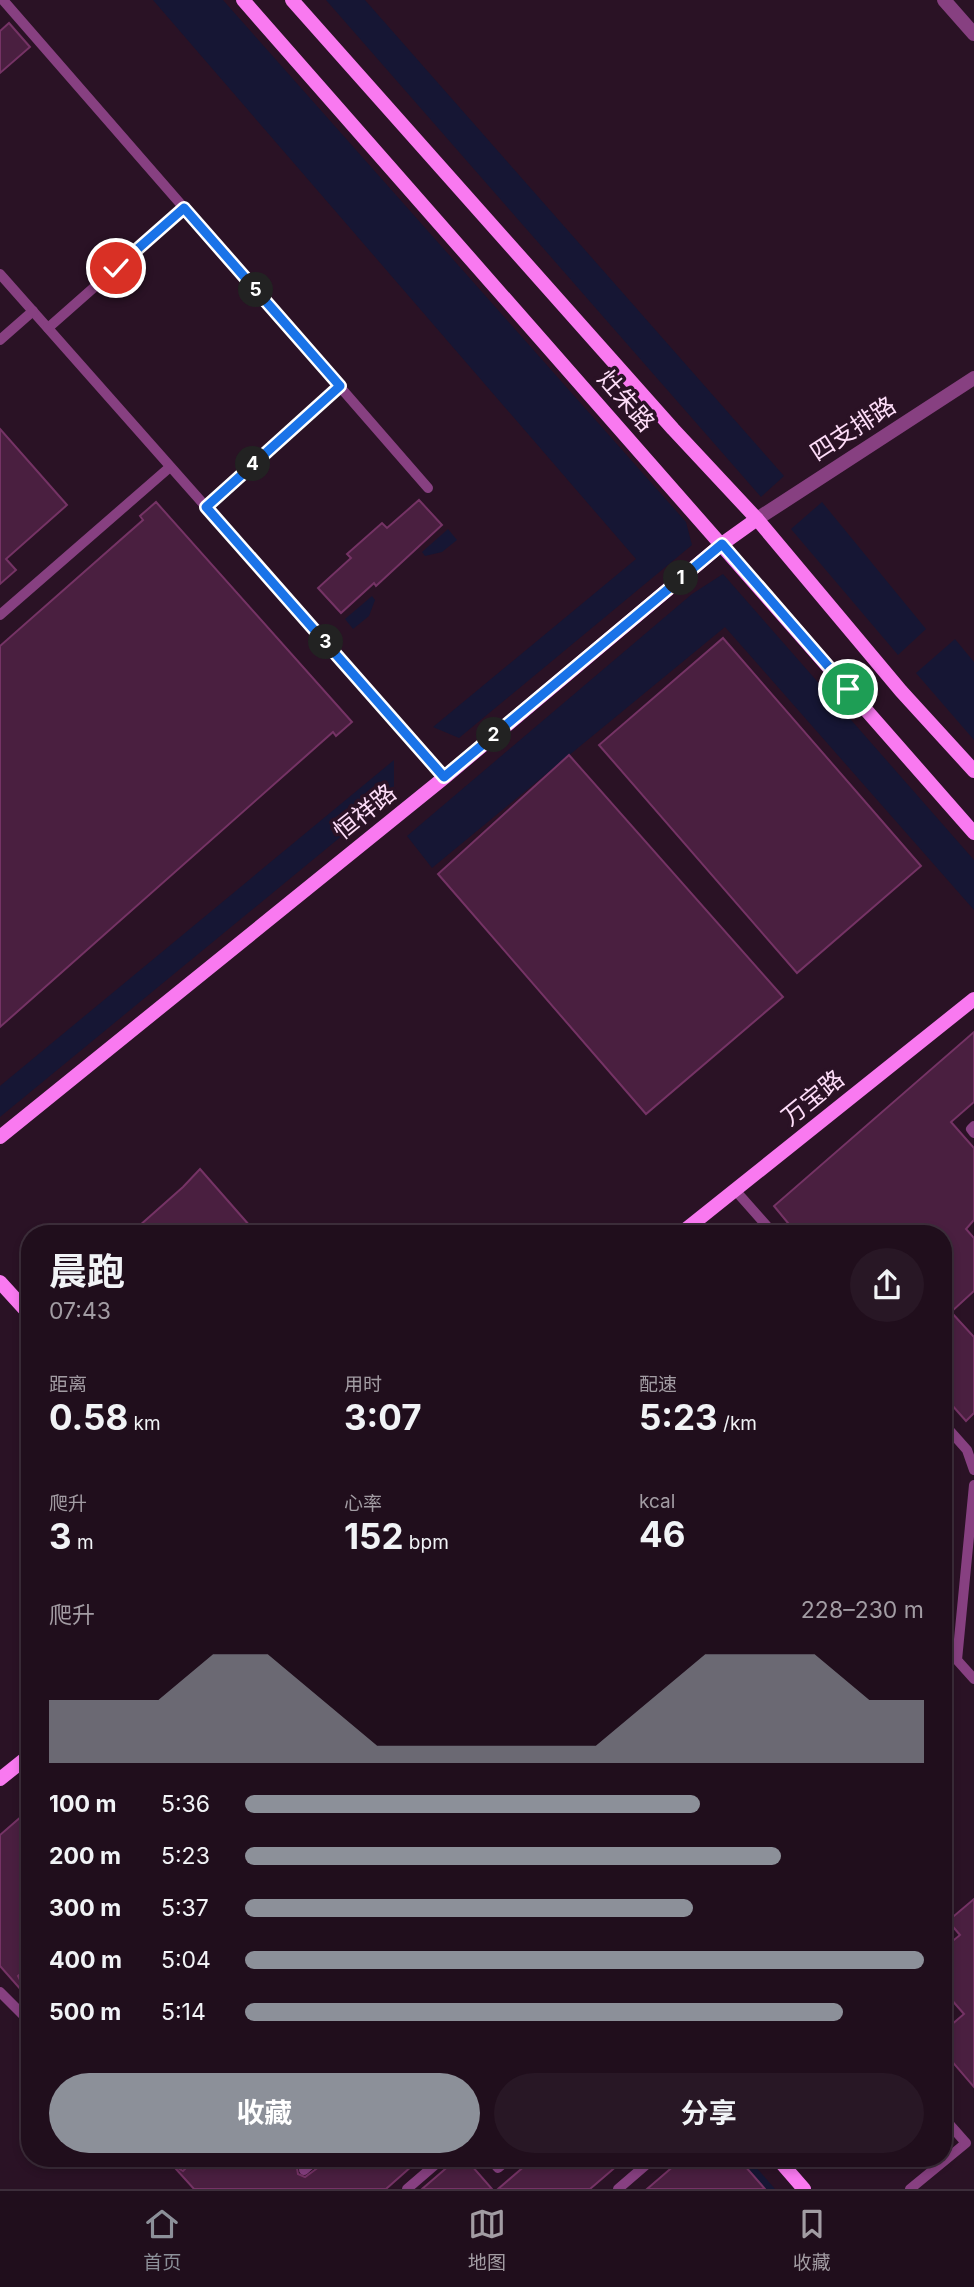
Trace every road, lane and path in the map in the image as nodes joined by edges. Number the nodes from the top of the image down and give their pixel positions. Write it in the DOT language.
graph roads {
  1 [pos="3,0"];
  2 [pos="243,0"];
  3 [pos="944,0"];
  4 [pos="298,2"];
  5 [pos="974,34"];
  6 [pos="184,208"];
  7 [pos="0,274"];
  8 [pos="33,311"];
  9 [pos="48,328"];
  10 [pos="0,340"];
  11 [pos="974,378"];
  12 [pos="340,386"];
  13 [pos="170,467"];
  14 [pos="428,488"];
  15 [pos="206,507"];
  16 [pos="757,519"];
  17 [pos="722,544"];
  18 [pos="0,615"];
  19 [pos="974,771"];
  20 [pos="444,777"];
  21 [pos="974,833"];
  22 [pos="974,999"];
  23 [pos="974,1126"];
  24 [pos="974,1133"];
  25 [pos="0,1137"];
  26 [pos="735,1190"];
  27 [pos="691,1225"];
  28 [pos="766,1225"];
  29 [pos="0,1282"];
  30 [pos="21,1305"];
  31 [pos="952,1433"];
  32 [pos="974,1469"];
  33 [pos="974,1485"];
  34 [pos="974,1679"];
  35 [pos="21,1762"];
  36 [pos="0,1779"];
  37 [pos="0,1992"];
  38 [pos="21,2013"];
  39 [pos="952,2127"];
  40 [pos="952,2154"];
  41 [pos="308,2167"];
  42 [pos="433,2167"];
  43 [pos="644,2167"];
  44 [pos="784,2167"];
  45 [pos="937,2167"];
  46 [pos="304,2170"];
  47 [pos="407,2189"];
  48 [pos="618,2189"];
  49 [pos="804,2189"];
  50 [pos="910,2189"];
  1 -- 6 [label="lane"];
  2 -- 17 [label="main road, 灶朱路"];
  3 -- 5 [label="street"];
  4 -- 16 [label="main road, 灶朱路"];
  6 -- 9 [label="lane"];
  6 -- 12 [label="lane"];
  7 -- 8 [label="lane"];
  8 -- 9 [label="lane"];
  8 -- 10 [label="lane"];
  9 -- 13 [label="lane"];
  11 -- 16 [label="street, 四支排路"];
  12 -- 14 [label="lane"];
  12 -- 15 [label="lane"];
  13 -- 15 [label="lane"];
  13 -- 18 [label="lane"];
  15 -- 20 [label="lane"];
  16 -- 17 [label="main road, 恒祥路"];
  16 -- 19 [label="main road, 灶朱路"];
  17 -- 20 [label="main road, 恒祥路"];
  17 -- 21 [label="main road, 灶朱路"];
  20 -- 25 [label="main road, 恒祥路"];
  22 -- 26 [label="main road, 万宝路"];
  23 -- 24 [label="lane"];
  26 -- 27 [label="main road, 万宝路"];
  26 -- 28 [label="lane"];
  29 -- 30 [label="main road"];
  31 -- 32 [label="lane"];
  33 -- 34 [label="lane"];
  35 -- 36 [label="main road"];
  37 -- 38 [label="lane"];
  39 -- 40 [label="lane"];
  41 -- 46 [label="lane"];
  42 -- 47 [label="lane"];
  43 -- 48 [label="lane"];
  44 -- 49 [label="main road"];
  45 -- 50 [label="lane"];
}
